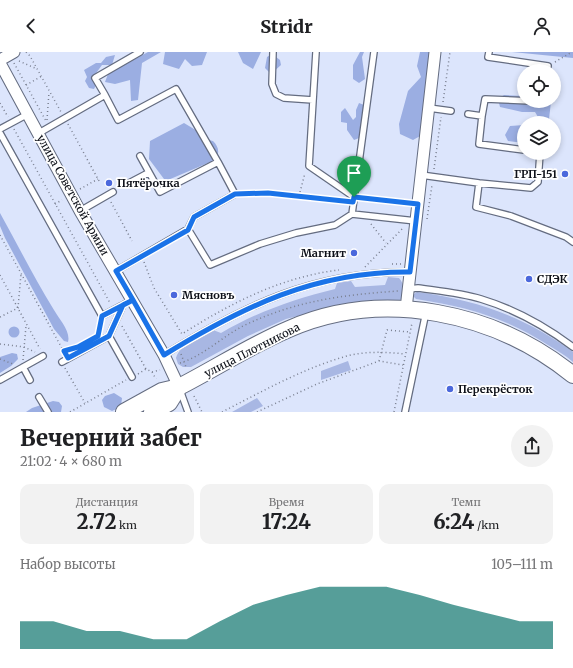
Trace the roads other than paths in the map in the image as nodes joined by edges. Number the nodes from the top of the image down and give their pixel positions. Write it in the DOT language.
graph roads {
  1 [pos="140,52"];
  2 [pos="273,52"];
  3 [pos="316,52"];
  4 [pos="374,52"];
  5 [pos="436,52"];
  6 [pos="489,52"];
  7 [pos="0,64"];
  8 [pos="523,64"];
  9 [pos="105,96"];
  10 [pos="313,100"];
  11 [pos="517,100"];
  12 [pos="429,108"];
  13 [pos="451,111"];
  14 [pos="28,114"];
  15 [pos="468,114"];
  16 [pos="482,116"];
  17 [pos="0,129"];
  18 [pos="0,133"];
  19 [pos="39,133"];
  20 [pos="517,149"];
  21 [pos="140,156"];
  22 [pos="540,160"];
  23 [pos="218,162"];
  24 [pos="148,173"];
  25 [pos="421,175"];
  26 [pos="129,183"];
  27 [pos="479,183"];
  28 [pos="113,192"];
  29 [pos="354,200"];
  30 [pos="80,211"];
  31 [pos="352,214"];
  32 [pos="411,223"];
  33 [pos="188,230"];
  34 [pos="573,242"];
  35 [pos="408,268"];
  36 [pos="116,271"];
  37 [pos="408,290"];
  38 [pos="128,303"];
  39 [pos="426,311"];
  40 [pos="409,315"];
  41 [pos="109,336"];
  42 [pos="573,346"];
  43 [pos="164,355"];
  44 [pos="43,356"];
  45 [pos="62,362"];
  46 [pos="23,367"];
  47 [pos="573,375"];
  48 [pos="132,377"];
  49 [pos="0,380"];
  50 [pos="30,380"];
  51 [pos="179,387"];
  52 [pos="39,397"];
  53 [pos="48,412"];
  54 [pos="124,412"];
  55 [pos="152,412"];
  56 [pos="188,412"];
  57 [pos="405,412"];
  1 -- 9 [label="lane"];
  2 -- 10 [label="lane"];
  3 -- 10 [label="lane"];
  4 -- 29 [label="lane"];
  5 -- 12 [label="street"];
  6 -- 8 [label="lane"];
  7 -- 14 [label="street, улица Советской Армии"];
  9 -- 19 [label="lane"];
  9 -- 23 [label="lane"];
  10 -- 29 [label="lane"];
  11 -- 16 [label="lane"];
  12 -- 13 [label="lane"];
  12 -- 25 [label="street"];
  14 -- 17 [label="lane"];
  14 -- 19 [label="street, улица Советской Армии"];
  15 -- 16 [label="lane"];
  16 -- 20 [label="lane"];
  18 -- 38 [label="lane"];
  19 -- 30 [label="street, улица Советской Армии"];
  21 -- 24 [label="lane"];
  22 -- 27 [label="lane"];
  23 -- 24 [label="lane"];
  23 -- 33 [label="lane"];
  24 -- 26 [label="lane"];
  25 -- 27 [label="lane"];
  25 -- 32 [label="street"];
  27 -- 34 [label="lane"];
  28 -- 30 [label="lane"];
  29 -- 31 [label="lane"];
  30 -- 36 [label="street, улица Советской Армии"];
  31 -- 32 [label="lane"];
  31 -- 33 [label="lane"];
  32 -- 35 [label="street"];
  33 -- 36 [label="lane"];
  35 -- 37 [label="street"];
  35 -- 43 [label="lane"];
  36 -- 38 [label="street, улица Советской Армии"];
  37 -- 40 [label="street"];
  37 -- 42 [label="lane"];
  38 -- 41 [label="lane"];
  38 -- 43 [label="street, улица Советской Армии"];
  39 -- 40 [label="main road, улица Плотникова"];
  39 -- 47 [label="main road, улица Плотникова"];
  39 -- 57 [label="lane"];
  40 -- 51 [label="main road, улица Плотникова"];
  41 -- 45 [label="lane"];
  41 -- 48 [label="lane"];
  43 -- 51 [label="street, улица Советской Армии"];
  44 -- 46 [label="lane"];
  46 -- 49 [label="lane"];
  46 -- 50 [label="lane"];
  51 -- 54 [label="main road, улица Плотникова"];
  51 -- 55 [label="main road"];
  51 -- 56 [label="lane, улица Советской Армии"];
  52 -- 53 [label="lane"];
}
